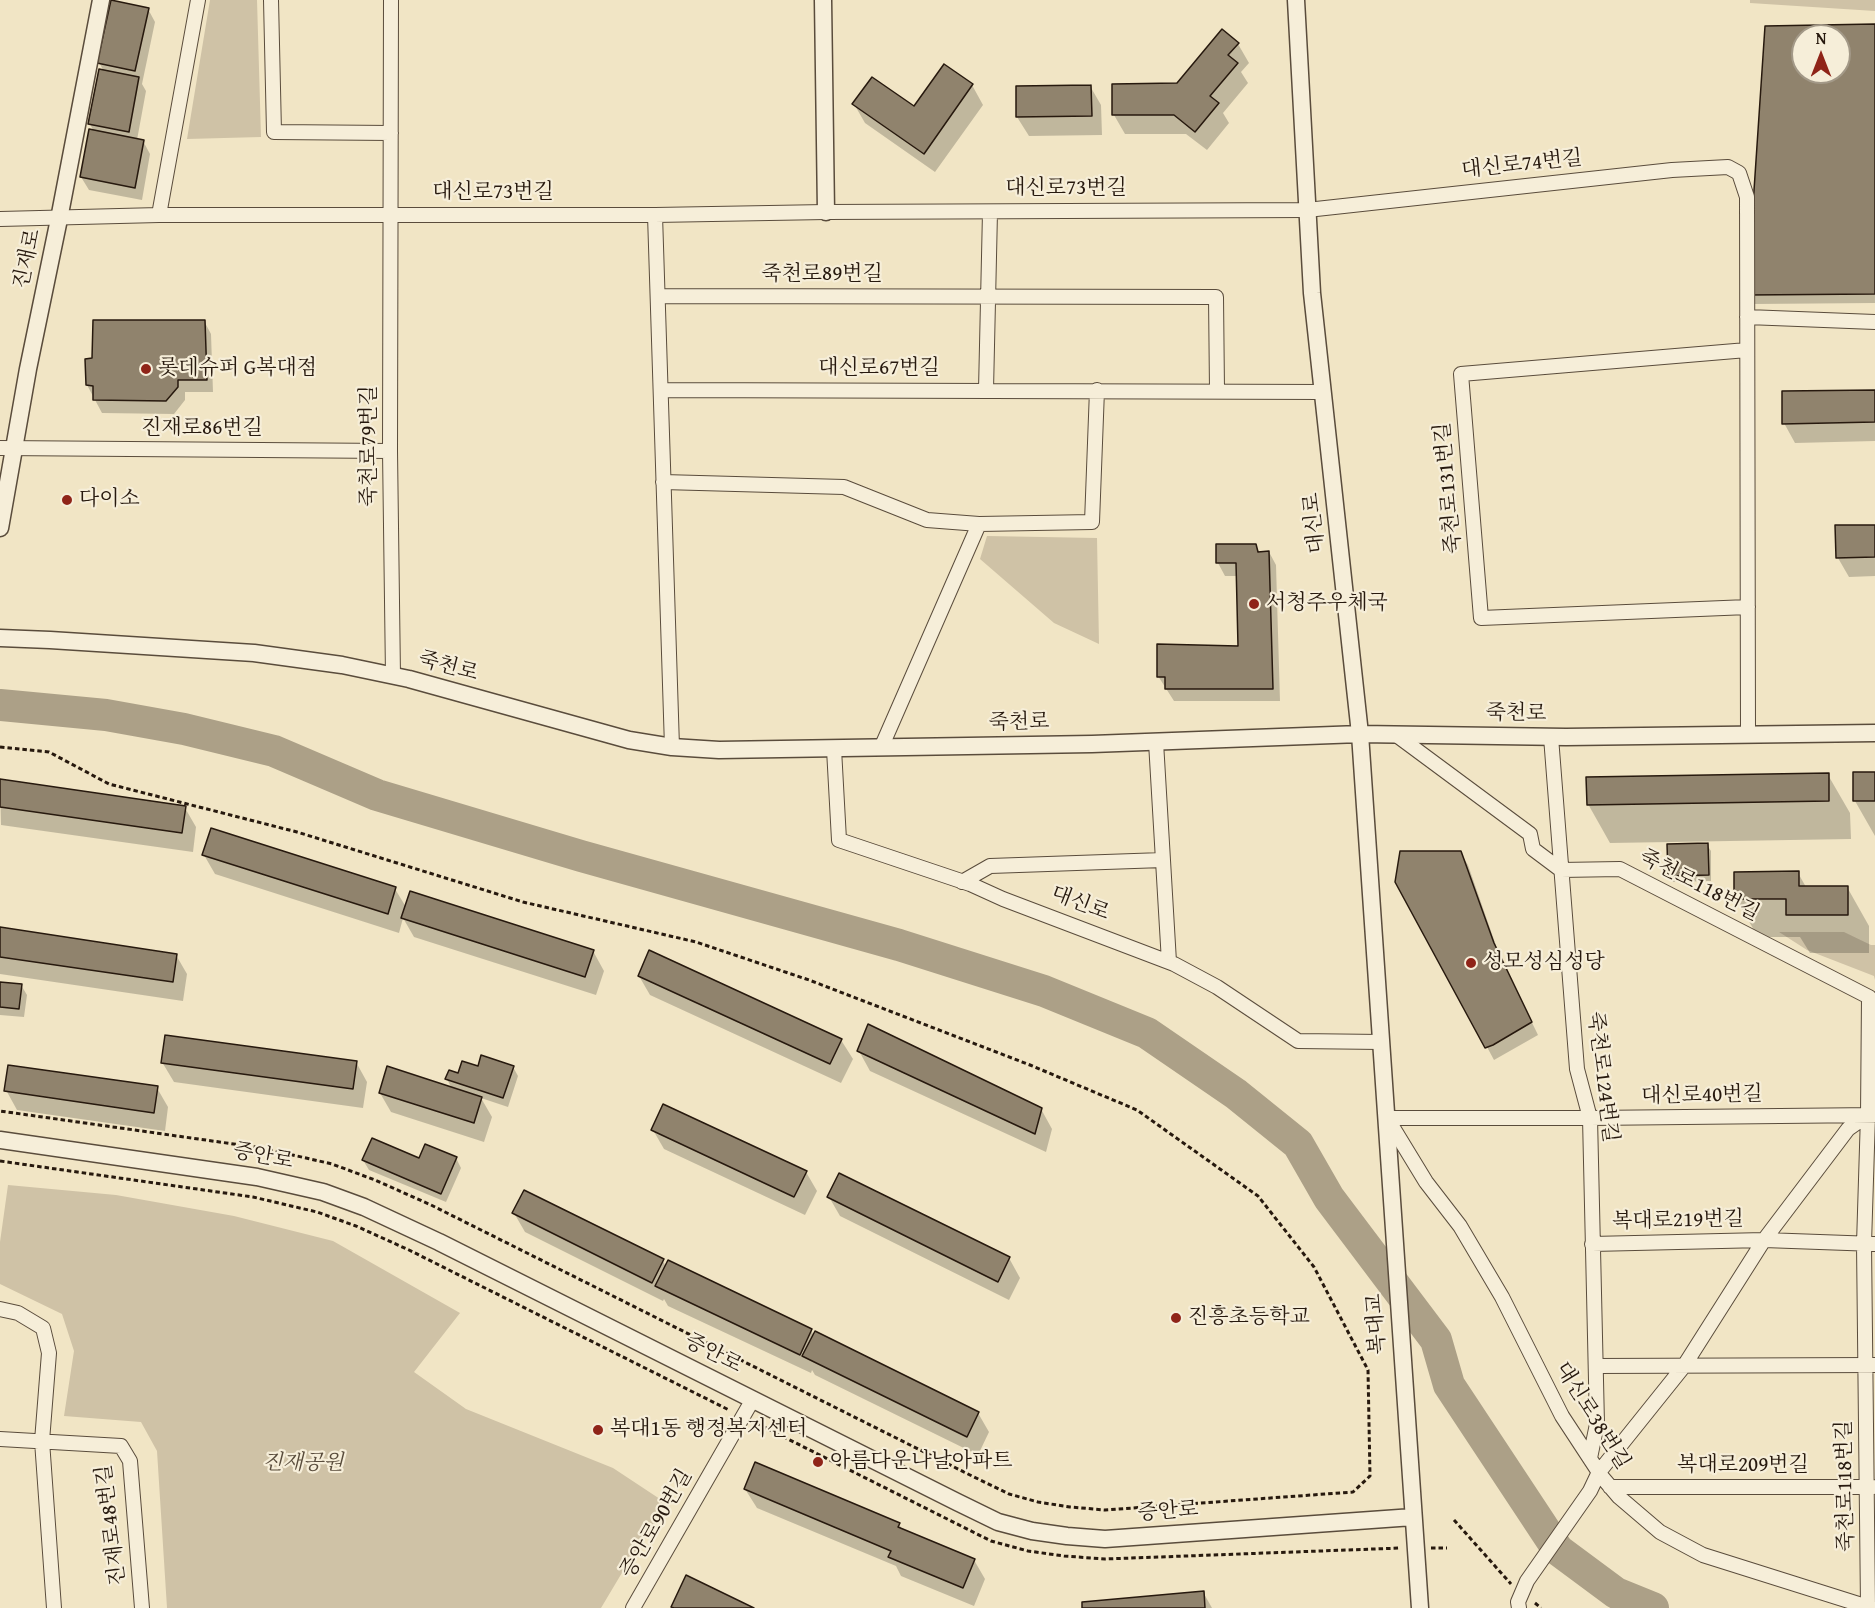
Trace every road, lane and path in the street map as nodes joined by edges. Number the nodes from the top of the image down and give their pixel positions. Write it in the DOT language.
graph roads {
  1 [pos="101,0"];
  2 [pos="198,0"];
  3 [pos="271,0"];
  4 [pos="391,0"];
  5 [pos="823,0"];
  6 [pos="1296,0"];
  7 [pos="391,133"];
  8 [pos="1307,210"];
  9 [pos="826,212"];
  10 [pos="990,212"];
  11 [pos="655,215"];
  12 [pos="159,216"];
  13 [pos="390,216"];
  14 [pos="0,219"];
  15 [pos="59,219"];
  16 [pos="658,296"];
  17 [pos="987,297"];
  18 [pos="1748,317"];
  19 [pos="1875,322"];
  20 [pos="1748,350"];
  21 [pos="661,390"];
  22 [pos="986,390"];
  23 [pos="1097,390"];
  24 [pos="1217,390"];
  25 [pos="1323,392"];
  26 [pos="7,448"];
  27 [pos="390,451"];
  28 [pos="663,482"];
  29 [pos="979,524"];
  30 [pos="0,528"];
  31 [pos="1748,607"];
  32 [pos="0,638"];
  33 [pos="393,676"];
  34 [pos="1875,733"];
  35 [pos="1360,734"];
  36 [pos="1395,734"];
  37 [pos="1748,734"];
  38 [pos="1551,737"];
  39 [pos="1156,742"];
  40 [pos="0,747"];
  41 [pos="672,747"];
  42 [pos="834,748"];
  43 [pos="881,748"];
  44 [pos="1163,860"];
  45 [pos="1561,870"];
  46 [pos="962,882"];
  47 [pos="1169,962"];
  48 [pos="1381,1042"];
  49 [pos="0,1111"];
  50 [pos="1873,1116"];
  51 [pos="1590,1118"];
  52 [pos="1386,1124"];
  53 [pos="0,1140"];
  54 [pos="1764,1240"];
  55 [pos="1592,1244"];
  56 [pos="1870,1244"];
  57 [pos="0,1310"];
  58 [pos="1870,1365"];
  59 [pos="1596,1366"];
  60 [pos="1683,1366"];
  61 [pos="753,1399"];
  62 [pos="0,1439"];
  63 [pos="42,1441"];
  64 [pos="1590,1458"];
  65 [pos="1599,1472"];
  66 [pos="1610,1487"];
  67 [pos="1871,1487"];
  68 [pos="1413,1517"];
  69 [pos="1454,1520"];
  70 [pos="1524,1587"];
  71 [pos="54,1608"];
  72 [pos="142,1608"];
  73 [pos="633,1608"];
  74 [pos="1420,1608"];
  75 [pos="1519,1608"];
  76 [pos="1541,1608"];
  77 [pos="1869,1608"];
  1 -- 15 [label="street, 진재로"];
  2 -- 12 [label="street"];
  3 -- 7 [label="street"];
  4 -- 7 [label="street, 죽천로79번길"];
  5 -- 9 [label="street"];
  6 -- 8 [label="street, 대신로"];
  7 -- 13 [label="street, 죽천로79번길"];
  8 -- 10 [label="street, 대신로73번길"];
  8 -- 18 [label="street, 대신로74번길"];
  8 -- 25 [label="street, 대신로"];
  9 -- 10 [label="street, 대신로73번길"];
  9 -- 11 [label="street, 대신로73번길"];
  10 -- 17 [label="street"];
  11 -- 13 [label="street, 대신로73번길"];
  11 -- 16 [label="street"];
  12 -- 13 [label="street, 대신로73번길"];
  12 -- 15 [label="street, 대신로73번길"];
  13 -- 27 [label="street, 죽천로79번길"];
  14 -- 15 [label="street, 대신로73번길"];
  15 -- 26 [label="street, 진재로"];
  16 -- 17 [label="street, 죽천로89번길"];
  16 -- 21 [label="street"];
  17 -- 22 [label="street"];
  17 -- 24 [label="street"];
  18 -- 19 [label="street"];
  18 -- 20 [label="street"];
  20 -- 31 [label="street"];
  20 -- 31 [label="street, 죽천로131번길"];
  21 -- 22 [label="street, 대신로67번길"];
  21 -- 28 [label="street"];
  22 -- 23 [label="street, 대신로67번길"];
  23 -- 24 [label="street, 대신로67번길"];
  23 -- 29 [label="street"];
  24 -- 25 [label="street, 대신로67번길"];
  25 -- 35 [label="street, 대신로"];
  26 -- 27 [label="street, 진재로86번길"];
  26 -- 30 [label="street, 진재로"];
  27 -- 33 [label="street, 죽천로79번길"];
  28 -- 29 [label="street"];
  28 -- 41 [label="street"];
  29 -- 43 [label="street"];
  31 -- 37 [label="street"];
  32 -- 33 [label="street, 죽천로"];
  33 -- 41 [label="street, 죽천로"];
  34 -- 37 [label="street, 죽천로"];
  35 -- 36 [label="street, 죽천로"];
  35 -- 39 [label="street, 죽천로"];
  35 -- 48 [label="street, 대신로"];
  36 -- 38 [label="street, 죽천로"];
  36 -- 45 [label="street"];
  37 -- 38 [label="street, 죽천로"];
  38 -- 45 [label="street, 죽천로124번길"];
  39 -- 43 [label="street, 죽천로"];
  39 -- 44 [label="street"];
  40 -- 49 [label="path"];
  41 -- 42 [label="street, 죽천로"];
  42 -- 43 [label="street, 죽천로"];
  42 -- 46 [label="street, 대신로"];
  44 -- 46 [label="street"];
  44 -- 47 [label="street"];
  45 -- 50 [label="street, 죽천로118번길"];
  45 -- 51 [label="street, 죽천로124번길"];
  46 -- 47 [label="street, 대신로"];
  47 -- 48 [label="street, 대신로"];
  48 -- 52 [label="street, 대신로"];
  50 -- 51 [label="street, 대신로40번길"];
  50 -- 54 [label="street"];
  50 -- 56 [label="street, 죽천로118번길"];
  51 -- 52 [label="street, 대신로40번길"];
  51 -- 55 [label="street, 죽천로124번길"];
  52 -- 64 [label="street, 대신로38번길"];
  52 -- 68 [label="street, 복대교"];
  53 -- 61 [label="street, 증안로"];
  54 -- 55 [label="street, 복대로219번길"];
  54 -- 56 [label="street, 복대로219번길"];
  54 -- 60 [label="street, 복대로219번길"];
  55 -- 59 [label="street, 죽천로124번길"];
  56 -- 58 [label="street, 죽천로118번길"];
  57 -- 63 [label="street"];
  58 -- 60 [label="street"];
  58 -- 67 [label="street, 죽천로118번길"];
  59 -- 60 [label="street"];
  59 -- 64 [label="street, 죽천로124번길"];
  60 -- 65 [label="street, 복대로219번길"];
  61 -- 68 [label="street, 증안로"];
  61 -- 73 [label="street, 증안로90번길"];
  62 -- 63 [label="street, 진재로48번길"];
  63 -- 71 [label="street"];
  63 -- 72 [label="street, 진재로48번길"];
  64 -- 65 [label="street, 대신로38번길"];
  65 -- 66 [label="street, 대신로38번길"];
  65 -- 70 [label="street, 복대로219번길"];
  66 -- 67 [label="street, 복대로209번길"];
  66 -- 77 [label="street, 대신로38번길"];
  67 -- 77 [label="street, 죽천로118번길"];
  68 -- 74 [label="street"];
  69 -- 70 [label="path"];
  70 -- 75 [label="street"];
  70 -- 76 [label="path"];
}
